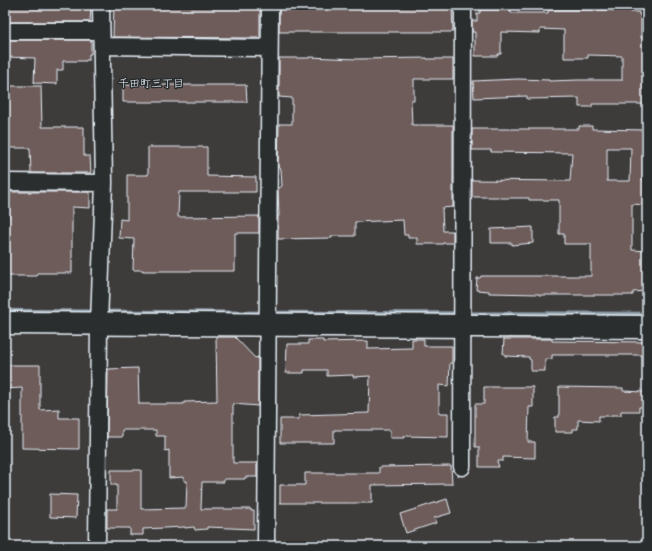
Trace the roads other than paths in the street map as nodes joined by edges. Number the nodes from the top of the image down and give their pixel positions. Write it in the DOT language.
graph roads {
  1 [pos="101,5"];
  2 [pos="270,5"];
  3 [pos="463,5"];
  4 [pos="5,31"];
  5 [pos="101,38"];
  6 [pos="269,48"];
  7 [pos="5,182"];
  8 [pos="104,184"];
  9 [pos="100,316"];
  10 [pos="463,316"];
  11 [pos="268,317"];
  12 [pos="5,323"];
  13 [pos="647,327"];
  14 [pos="462,467"];
  15 [pos="98,546"];
  16 [pos="266,546"];
  1 -- 5 [label="street"];
  2 -- 6 [label="street"];
  3 -- 10 [label="street"];
  4 -- 5 [label="street"];
  5 -- 6 [label="street"];
  5 -- 8 [label="street"];
  6 -- 11 [label="street"];
  7 -- 8 [label="street"];
  8 -- 9 [label="street"];
  9 -- 11 [label="street"];
  9 -- 12 [label="street"];
  9 -- 15 [label="street"];
  10 -- 11 [label="street"];
  10 -- 13 [label="street"];
  10 -- 14 [label="street"];
  11 -- 16 [label="street"];
}
